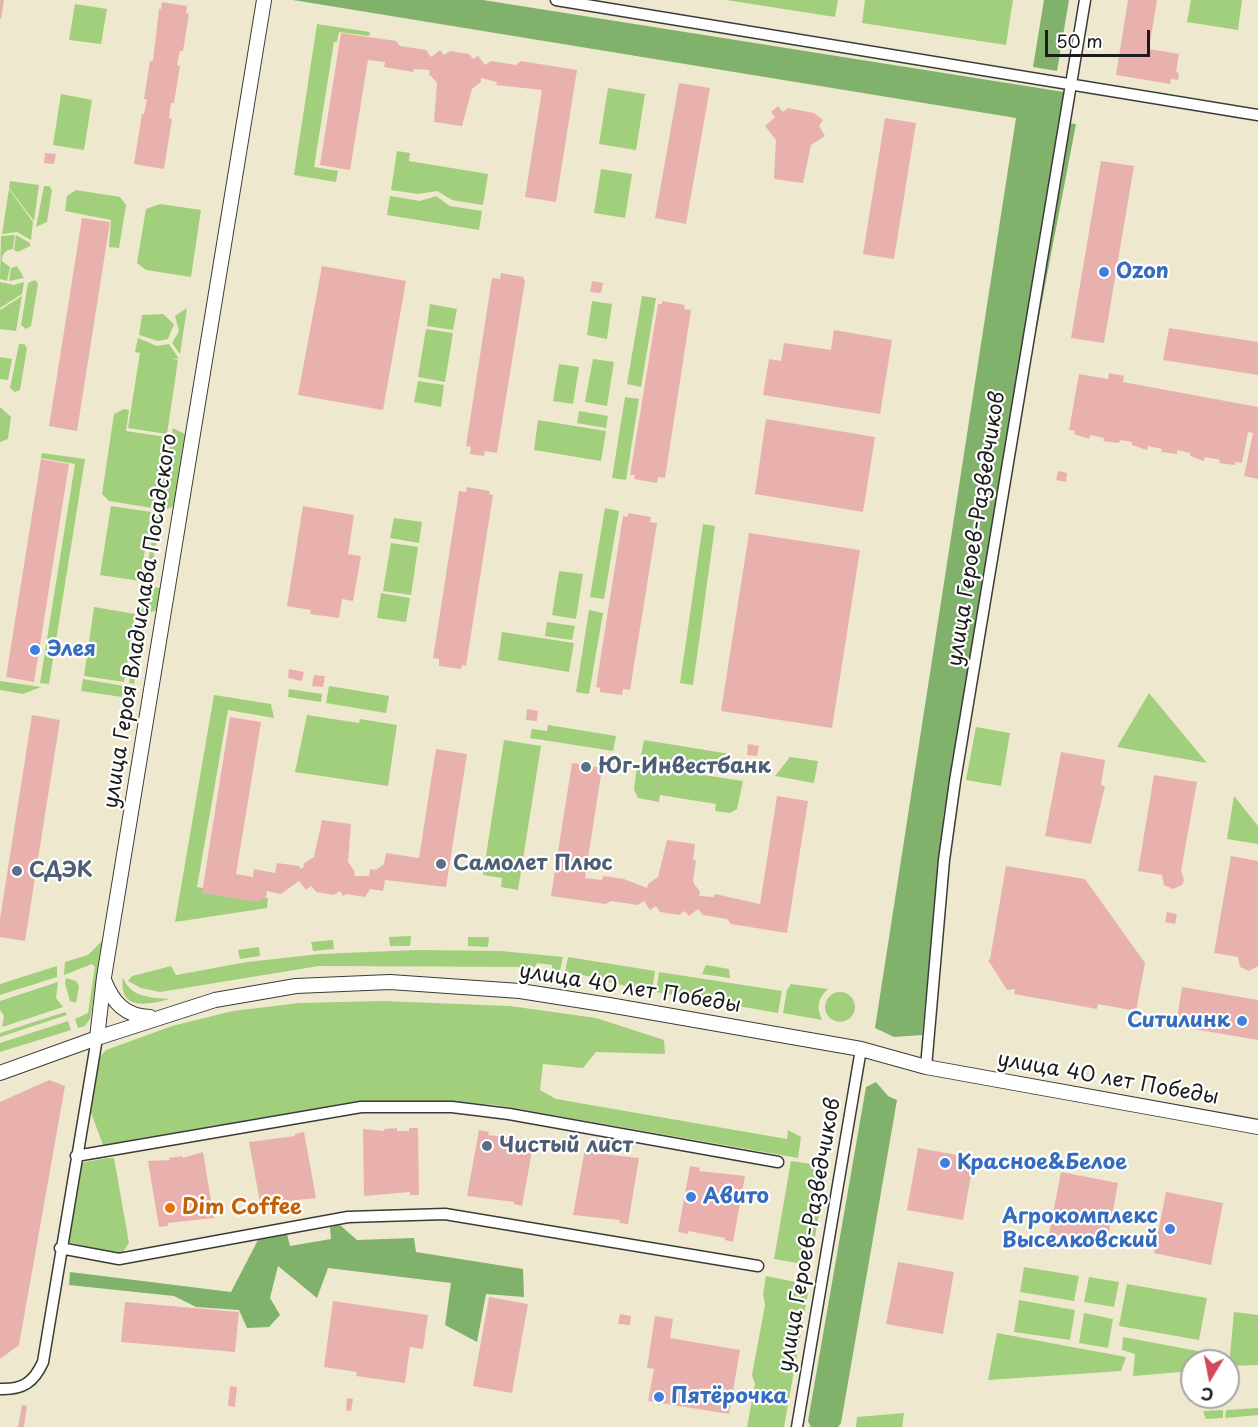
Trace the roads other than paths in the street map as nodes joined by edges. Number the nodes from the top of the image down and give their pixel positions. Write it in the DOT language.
graph roads {
  1 [pos="264,0"];
  2 [pos="556,0"];
  3 [pos="1085,0"];
  4 [pos="1071,84"];
  5 [pos="1258,115"];
  6 [pos="104,979"];
  7 [pos="158,1017"];
  8 [pos="97,1038"];
  9 [pos="861,1049"];
  10 [pos="926,1067"];
  11 [pos="0,1073"];
  12 [pos="1258,1128"];
  13 [pos="76,1156"];
  14 [pos="778,1162"];
  15 [pos="60,1248"];
  16 [pos="758,1266"];
  17 [pos="0,1389"];
  18 [pos="797,1427"];
  1 -- 6 [label="street, улица Героя Владислава Посадского"];
  2 -- 4 [label="street"];
  3 -- 4 [label="street, улица Героев-Разведчиков"];
  4 -- 5 [label="street"];
  4 -- 10 [label="street, улица Героев-Разведчиков"];
  6 -- 7 [label="street"];
  6 -- 8 [label="street, улица Героя Владислава Посадского"];
  7 -- 8 [label="street, улица 40 лет Победы"];
  7 -- 9 [label="street, улица 40 лет Победы"];
  8 -- 11 [label="street, улица 40 лет Победы"];
  8 -- 13 [label="street, улица Героя Владислава Посадского"];
  9 -- 10 [label="street, улица 40 лет Победы"];
  9 -- 18 [label="street, улица Героев-Разведчиков"];
  10 -- 12 [label="street, улица 40 лет Победы"];
  13 -- 14 [label="street"];
  13 -- 15 [label="street, улица Героя Владислава Посадского"];
  15 -- 16 [label="street"];
  15 -- 17 [label="street, улица Героя Владислава Посадского"];
}
